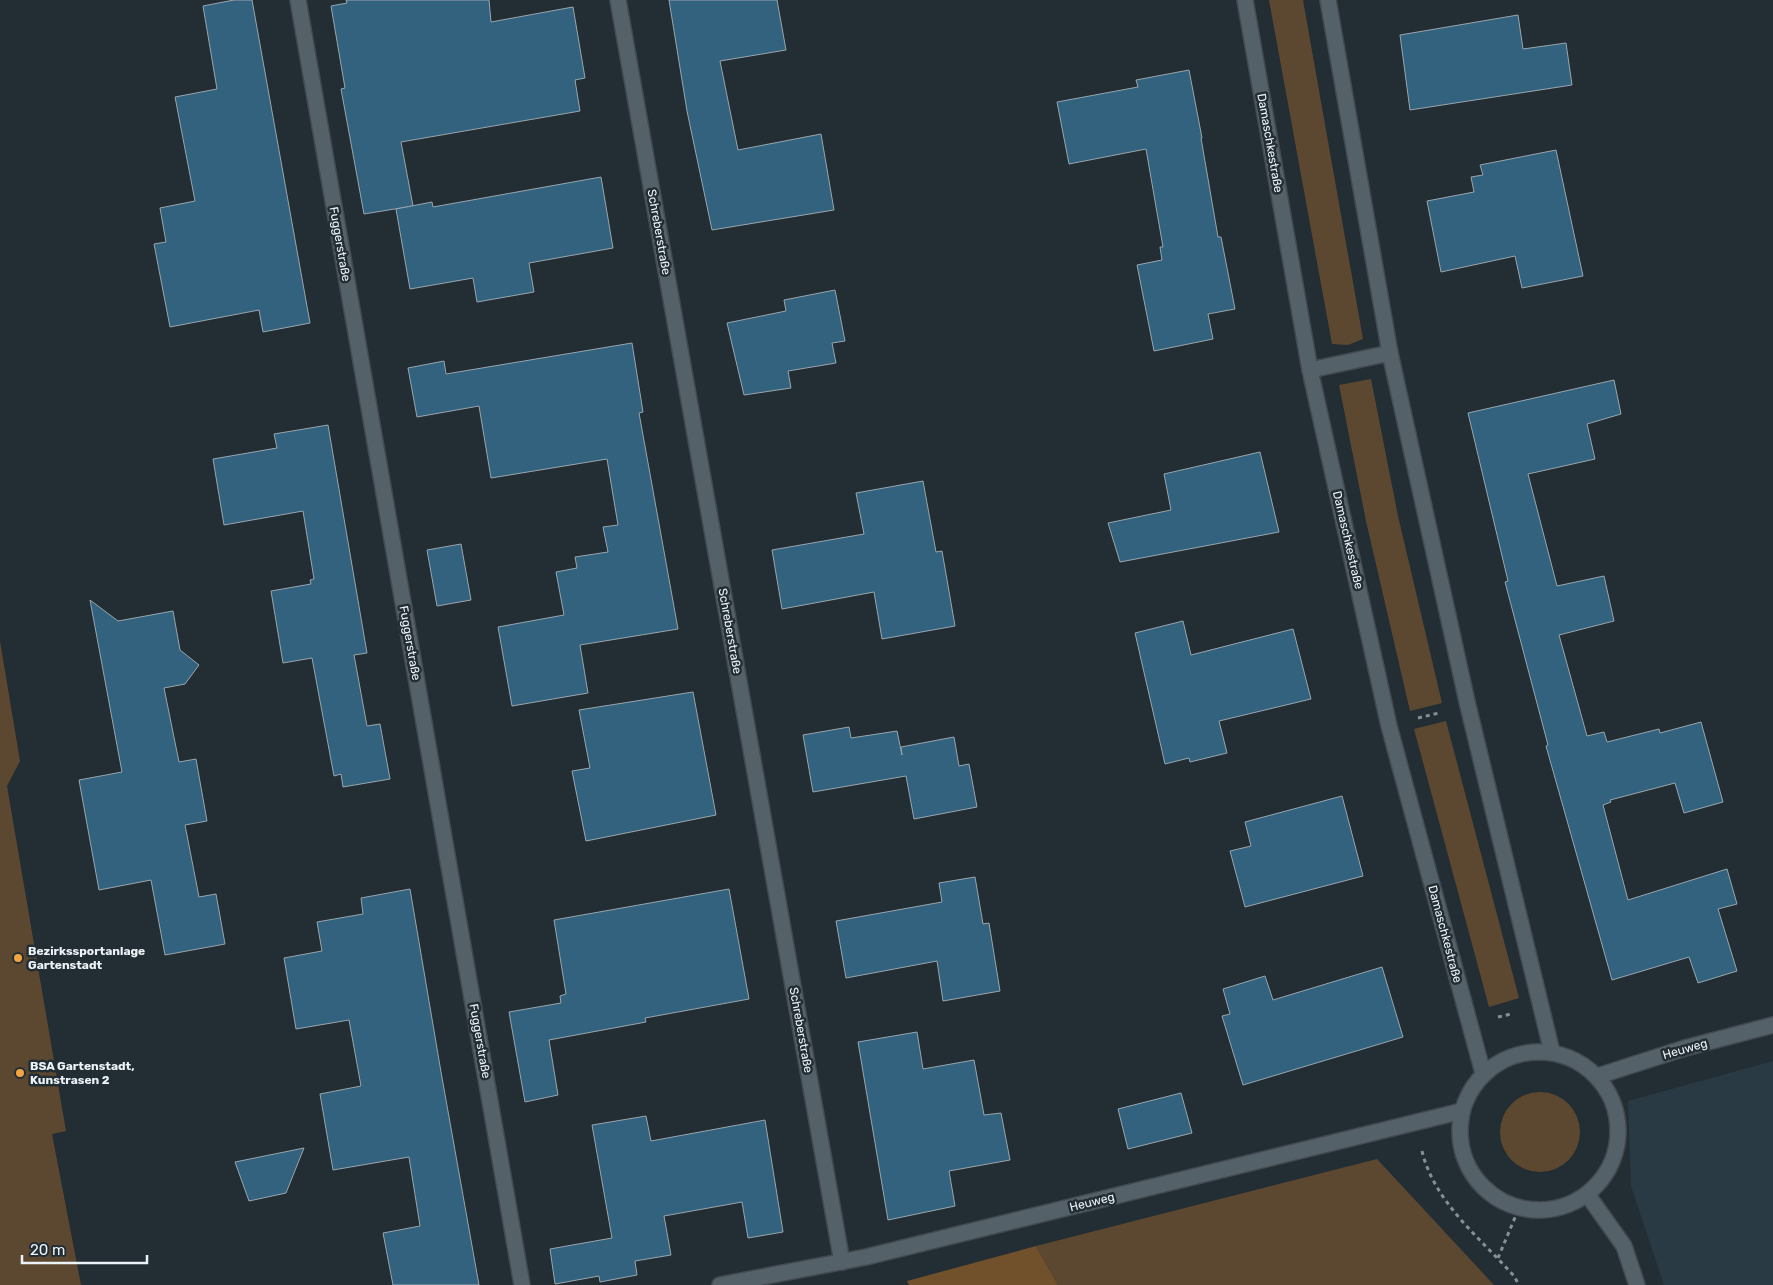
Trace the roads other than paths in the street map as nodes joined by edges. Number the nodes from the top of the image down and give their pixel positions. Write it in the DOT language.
graph roads {
  1 [pos="298,0"];
  2 [pos="618,0"];
  3 [pos="1245,0"];
  4 [pos="1328,0"];
  5 [pos="1390,353"];
  6 [pos="1310,370"];
  7 [pos="1773,1024"];
  8 [pos="1552,1052"];
  9 [pos="1483,1074"];
  10 [pos="1598,1076"];
  11 [pos="1462,1111"];
  12 [pos="1587,1194"];
  13 [pos="842,1262"];
  14 [pos="522,1285"];
  15 [pos="720,1285"];
  16 [pos="1637,1285"];
  1 -- 14 [label="street, Fuggerstraße"];
  2 -- 13 [label="street, Schreberstraße"];
  3 -- 6 [label="street, Damaschkestraße"];
  4 -- 5 [label="street"];
  5 -- 6 [label="street"];
  5 -- 8 [label="street"];
  6 -- 9 [label="street, Damaschkestraße"];
  7 -- 10 [label="street, Heuweg"];
  8 -- 9 [label="street"];
  8 -- 10 [label="street"];
  9 -- 11 [label="street"];
  10 -- 12 [label="street"];
  11 -- 12 [label="street"];
  11 -- 13 [label="street, Heuweg"];
  12 -- 16 [label="street"];
  13 -- 15 [label="street, Heuweg"];
}
